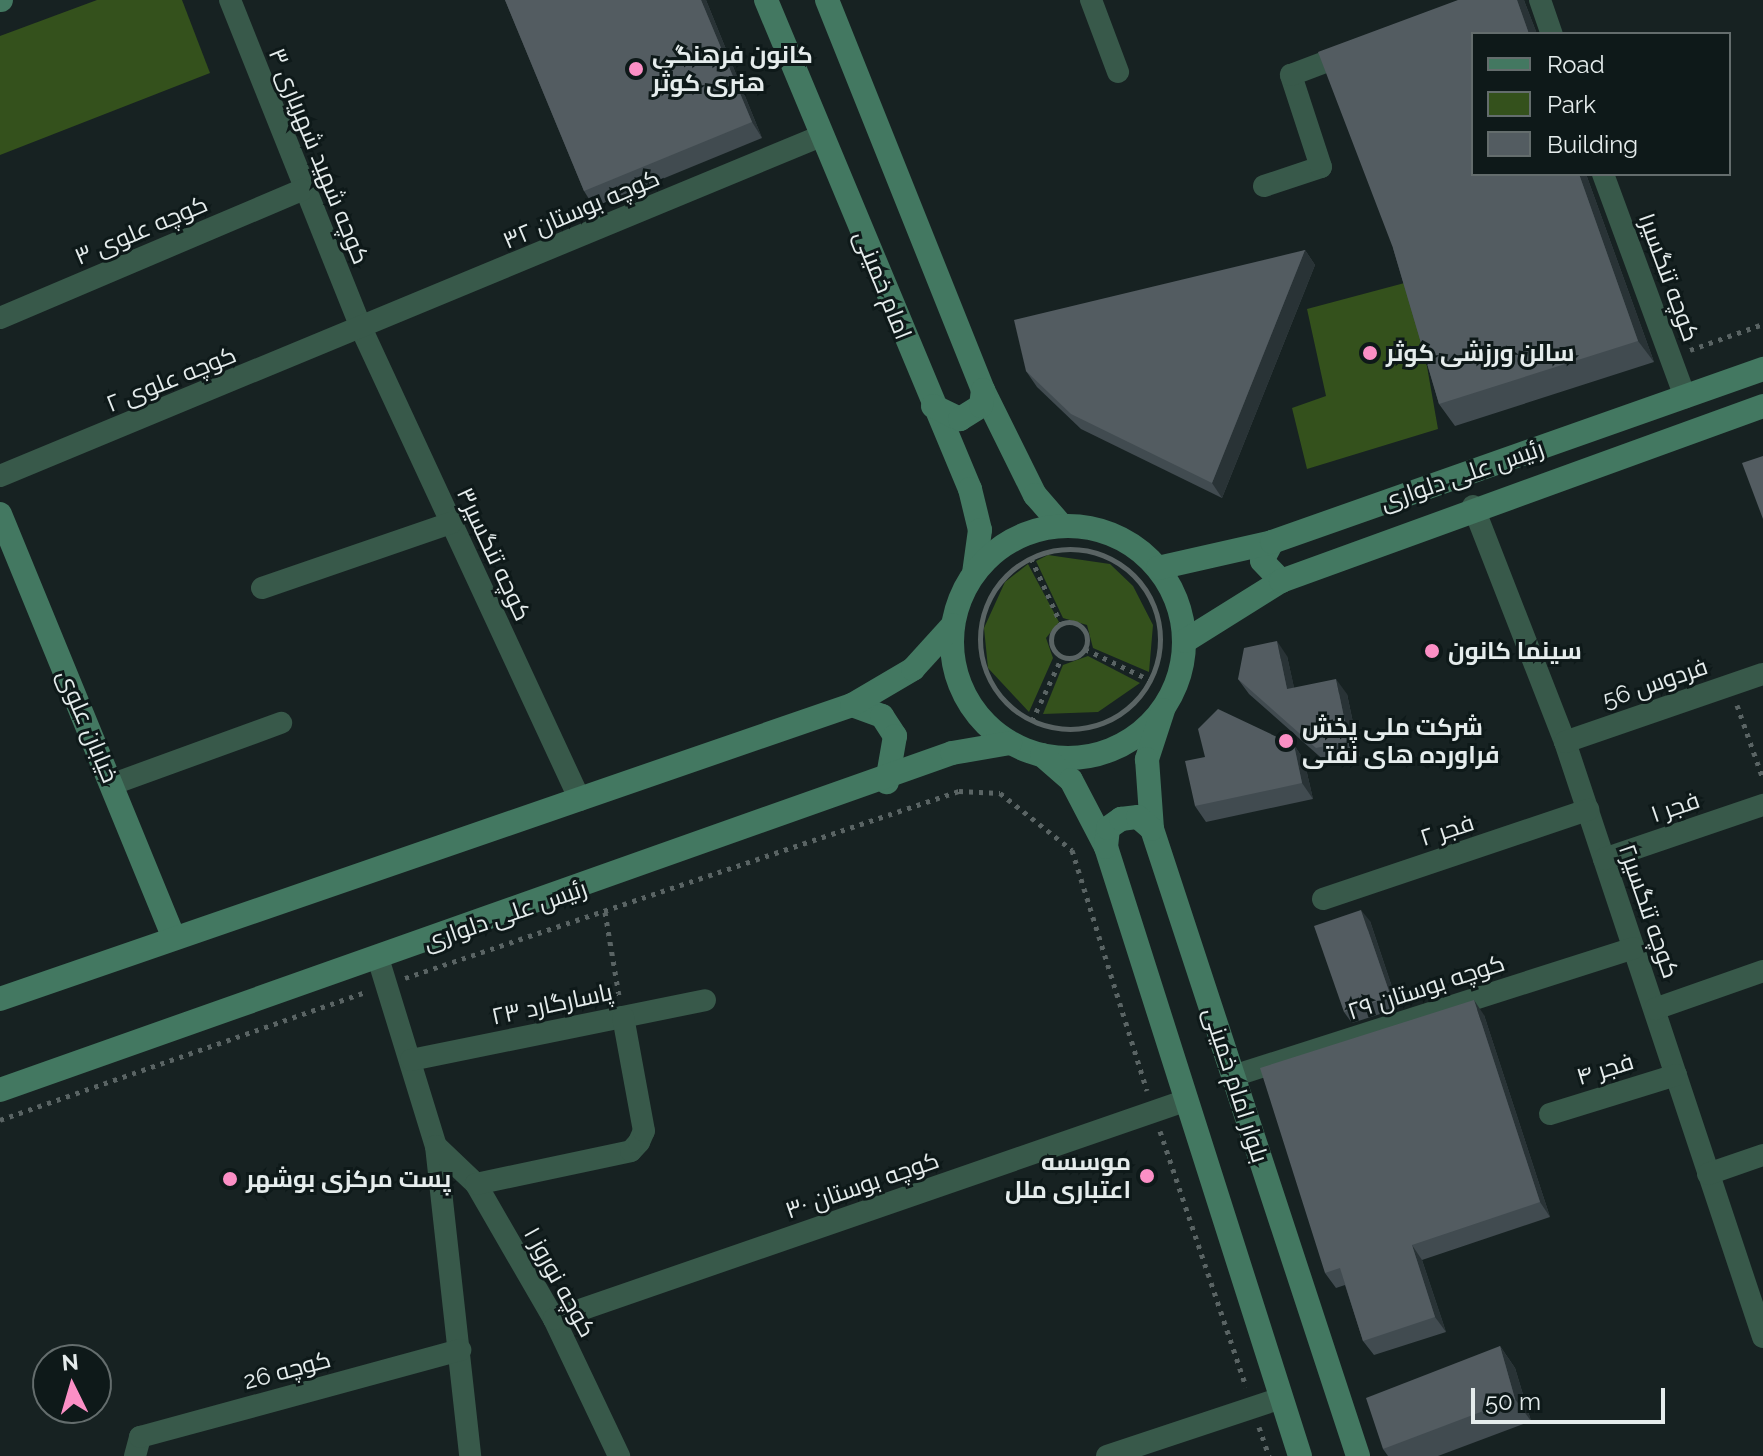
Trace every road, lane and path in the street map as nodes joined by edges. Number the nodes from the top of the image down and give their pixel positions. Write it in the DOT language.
graph roads {
  1 [pos="230,0"];
  2 [pos="766,0"];
  3 [pos="827,0"];
  4 [pos="1091,0"];
  5 [pos="1540,0"];
  6 [pos="1551,32"];
  7 [pos="1376,43"];
  8 [pos="1118,72"];
  9 [pos="821,136"];
  10 [pos="1604,176"];
  11 [pos="1264,186"];
  12 [pos="302,190"];
  13 [pos="0,318"];
  14 [pos="1763,324"];
  15 [pos="362,330"];
  16 [pos="1670,357"];
  17 [pos="1763,369"];
  18 [pos="983,390"];
  19 [pos="1685,397"];
  20 [pos="933,406"];
  21 [pos="1763,406"];
  22 [pos="0,476"];
  23 [pos="1473,506"];
  24 [pos="0,514"];
  25 [pos="451,523"];
  26 [pos="1062,526"];
  27 [pos="1272,542"];
  28 [pos="1031,558"];
  29 [pos="1158,568"];
  30 [pos="974,573"];
  31 [pos="1281,581"];
  32 [pos="262,588"];
  33 [pos="1061,624"];
  34 [pos="953,625"];
  35 [pos="1185,641"];
  36 [pos="1085,649"];
  37 [pos="1062,657"];
  38 [pos="1763,674"];
  39 [pos="1150,680"];
  40 [pos="1730,685"];
  41 [pos="852,705"];
  42 [pos="1163,710"];
  43 [pos="1032,721"];
  44 [pos="281,723"];
  45 [pos="1565,742"];
  46 [pos="1010,743"];
  47 [pos="1042,755"];
  48 [pos="1763,779"];
  49 [pos="887,782"];
  50 [pos="113,784"];
  51 [pos="580,800"];
  52 [pos="1763,805"];
  53 [pos="1588,810"];
  54 [pos="1152,829"];
  55 [pos="1106,847"];
  56 [pos="1604,859"];
  57 [pos="1323,899"];
  58 [pos="605,912"];
  59 [pos="174,938"];
  60 [pos="1634,948"];
  61 [pos="378,958"];
  62 [pos="1763,971"];
  63 [pos="386,984"];
  64 [pos="0,999"];
  65 [pos="705,1000"];
  66 [pos="1655,1009"];
  67 [pos="623,1017"];
  68 [pos="411,1060"];
  69 [pos="1676,1075"];
  70 [pos="1233,1076"];
  71 [pos="0,1090"];
  72 [pos="1187,1100"];
  73 [pos="1154,1111"];
  74 [pos="1550,1114"];
  75 [pos="0,1120"];
  76 [pos="436,1146"];
  77 [pos="1763,1155"];
  78 [pos="1708,1174"];
  79 [pos="476,1184"];
  80 [pos="554,1319"];
  81 [pos="1763,1337"];
  82 [pos="460,1350"];
  83 [pos="1281,1398"];
  84 [pos="1252,1407"];
  85 [pos="135,1452"];
  86 [pos="470,1456"];
  87 [pos="619,1456"];
  88 [pos="1107,1456"];
  89 [pos="1269,1456"];
  90 [pos="1300,1456"];
  91 [pos="1358,1456"];
  1 -- 12 [label="street, کوچه شهید شهریاری ۳"];
  2 -- 9 [label="main road, امام خمینی"];
  3 -- 18 [label="main road"];
  4 -- 8 [label="street"];
  5 -- 6 [label="street"];
  7 -- 11 [label="street"];
  9 -- 15 [label="street, کوچه بوستان ۳۲"];
  9 -- 20 [label="main road, امام خمینی"];
  10 -- 16 [label="street, کوچه تنگسیر۱"];
  12 -- 13 [label="street, کوچه علوی ۳"];
  12 -- 15 [label="street, کوچه شهید شهریاری ۳"];
  14 -- 16 [label="path"];
  15 -- 22 [label="street, کوچه علوی ۲"];
  15 -- 25 [label="street, کوچه تنگسیر۳"];
  16 -- 19 [label="street, کوچه تنگسیر۱"];
  17 -- 19 [label="main road, رئیس علی دلواری"];
  18 -- 20 [label="main road"];
  18 -- 26 [label="main road"];
  19 -- 27 [label="main road, رئیس علی دلواری"];
  20 -- 30 [label="main road, امام خمینی"];
  21 -- 23 [label="main road, رئیس علی دلواری"];
  23 -- 31 [label="main road, رئیس علی دلواری"];
  23 -- 45 [label="street, کوچه تنگسیر۲"];
  24 -- 50 [label="main road, خیابان علوی"];
  25 -- 32 [label="street"];
  25 -- 51 [label="street, کوچه تنگسیر۳"];
  26 -- 29 [label="main road"];
  26 -- 30 [label="main road"];
  27 -- 29 [label="main road, رئیس علی دلواری"];
  27 -- 31 [label="main road"];
  28 -- 33 [label="path"];
  28 -- 39 [label="path"];
  28 -- 43 [label="path"];
  29 -- 35 [label="main road"];
  30 -- 34 [label="main road, امام خمینی"];
  31 -- 35 [label="main road, رئیس علی دلواری"];
  33 -- 36 [label="path"];
  33 -- 37 [label="path"];
  34 -- 41 [label="main road"];
  34 -- 46 [label="main road"];
  35 -- 42 [label="main road, بلوار امام خمینی"];
  36 -- 37 [label="path"];
  36 -- 39 [label="path"];
  37 -- 43 [label="path"];
  38 -- 40 [label="street, فردوس 56"];
  39 -- 43 [label="path"];
  40 -- 45 [label="street, فردوس 56"];
  40 -- 48 [label="path"];
  41 -- 49 [label="main road"];
  41 -- 51 [label="main road"];
  42 -- 47 [label="main road"];
  42 -- 54 [label="main road, بلوار امام خمینی"];
  44 -- 50 [label="street"];
  45 -- 53 [label="street, کوچه تنگسیر۲"];
  46 -- 47 [label="main road"];
  46 -- 49 [label="main road, رئیس علی دلواری"];
  47 -- 55 [label="main road"];
  49 -- 61 [label="main road, رئیس علی دلواری"];
  50 -- 59 [label="main road, خیابان علوی"];
  51 -- 59 [label="main road"];
  52 -- 56 [label="street, فجر ۱"];
  53 -- 56 [label="street, کوچه تنگسیر۲"];
  53 -- 57 [label="street, فجر ۲"];
  54 -- 55 [label="main road"];
  54 -- 70 [label="main road, بلوار امام خمینی"];
  55 -- 72 [label="main road"];
  56 -- 60 [label="street, کوچه تنگسیر۲"];
  58 -- 63 [label="path"];
  58 -- 67 [label="path"];
  58 -- 73 [label="path"];
  59 -- 64 [label="main road"];
  60 -- 66 [label="street, کوچه تنگسیر۲"];
  60 -- 70 [label="street, کوچه بوستان ۲۹"];
  61 -- 63 [label="street"];
  61 -- 71 [label="main road, رئیس علی دلواری"];
  62 -- 66 [label="street"];
  63 -- 68 [label="street"];
  63 -- 75 [label="path"];
  65 -- 67 [label="street, پاسارگارد ۲۳"];
  66 -- 69 [label="street, کوچه تنگسیر۲"];
  67 -- 68 [label="street, پاسارگارد ۲۳"];
  67 -- 79 [label="street"];
  68 -- 76 [label="street"];
  69 -- 74 [label="street, فجر ۴"];
  69 -- 78 [label="street, کوچه تنگسیر۲"];
  70 -- 91 [label="main road, بلوار امام خمینی"];
  72 -- 73 [label="street, کوچه بوستان ۳۰"];
  72 -- 83 [label="main road"];
  73 -- 80 [label="street, کوچه بوستان ۳۰"];
  73 -- 84 [label="path"];
  76 -- 79 [label="street, کوچه نوروز ۱"];
  76 -- 82 [label="street"];
  77 -- 78 [label="street"];
  78 -- 81 [label="street, کوچه تنگسیر۲"];
  79 -- 80 [label="street, کوچه نوروز ۱"];
  80 -- 87 [label="street, کوچه نوروز ۱"];
  82 -- 85 [label="street, کوچه 26"];
  82 -- 86 [label="street"];
  83 -- 84 [label="street"];
  83 -- 90 [label="main road"];
  84 -- 88 [label="street"];
  84 -- 89 [label="path"];
}
